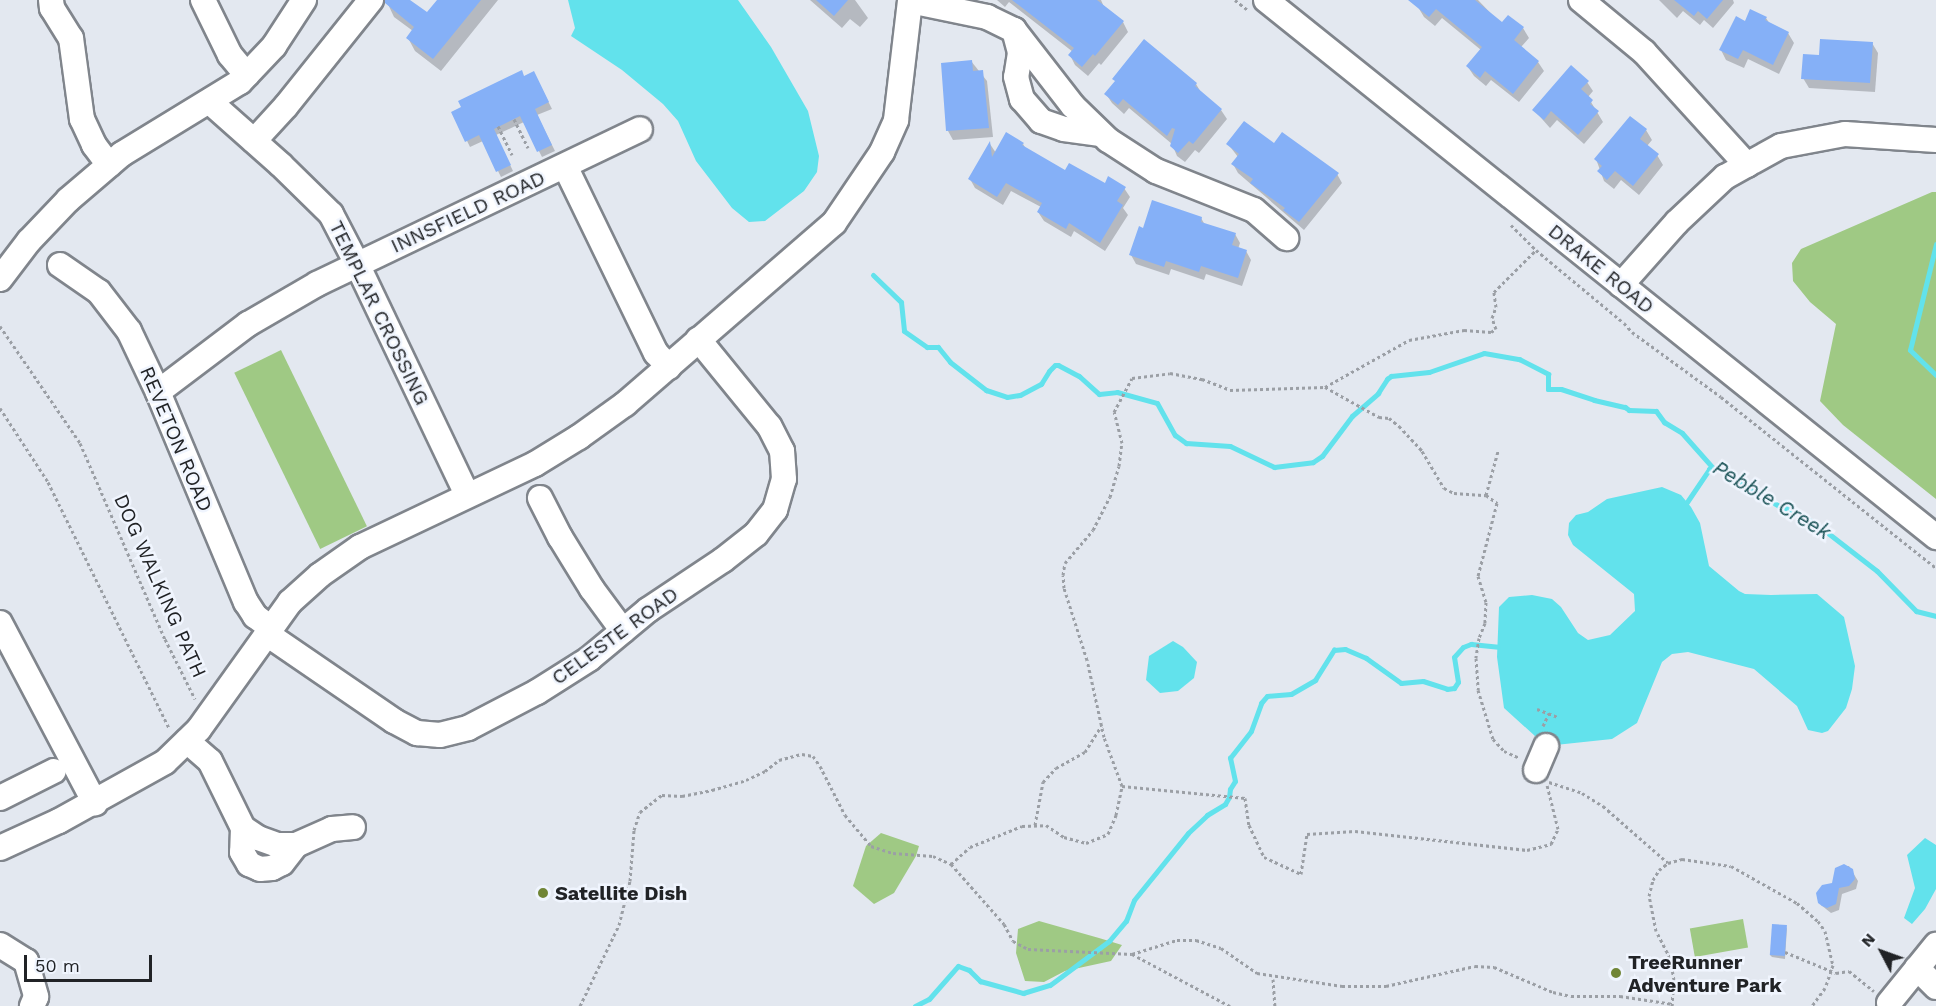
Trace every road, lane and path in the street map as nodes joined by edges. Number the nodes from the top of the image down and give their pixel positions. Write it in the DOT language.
graph roads {
  1 [pos="51,0"];
  2 [pos="203,0"];
  3 [pos="304,0"];
  4 [pos="371,0"];
  5 [pos="1235,0"];
  6 [pos="1581,0"];
  7 [pos="910,1"];
  8 [pos="1260,7"];
  9 [pos="1014,30"];
  10 [pos="247,75"];
  11 [pos="210,102"];
  12 [pos="514,119"];
  13 [pos="498,126"];
  14 [pos="640,129"];
  15 [pos="1101,134"];
  16 [pos="1936,140"];
  17 [pos="254,141"];
  18 [pos="528,148"];
  19 [pos="512,155"];
  20 [pos="109,165"];
  21 [pos="1747,165"];
  22 [pos="565,166"];
  23 [pos="1504,219"];
  24 [pos="1286,238"];
  25 [pos="1536,250"];
  26 [pos="357,264"];
  27 [pos="60,265"];
  28 [pos="0,279"];
  29 [pos="1621,285"];
  30 [pos="0,326"];
  31 [pos="698,339"];
  32 [pos="669,367"];
  33 [pos="1325,387"];
  34 [pos="158,392"];
  35 [pos="0,408"];
  36 [pos="1498,451"];
  37 [pos="467,495"];
  38 [pos="1486,495"];
  39 [pos="540,498"];
  40 [pos="1936,537"];
  41 [pos="1936,568"];
  42 [pos="0,623"];
  43 [pos="269,631"];
  44 [pos="623,631"];
  45 [pos="197,704"];
  46 [pos="1537,709"];
  47 [pos="1558,717"];
  48 [pos="1102,724"];
  49 [pos="181,732"];
  50 [pos="1546,746"];
  51 [pos="1532,765"];
  52 [pos="54,771"];
  53 [pos="1122,786"];
  54 [pos="0,798"];
  55 [pos="95,803"];
  56 [pos="1035,825"];
  57 [pos="353,826"];
  58 [pos="0,848"];
  59 [pos="1668,862"];
  60 [pos="951,864"];
  61 [pos="0,945"];
  62 [pos="1936,945"];
  63 [pos="1785,952"];
  64 [pos="1132,954"];
  65 [pos="1917,968"];
  66 [pos="1832,971"];
  67 [pos="1273,979"];
  68 [pos="1936,987"];
  69 [pos="1889,1003"];
  70 [pos="1672,1005"];
  71 [pos="32,1006"];
  72 [pos="580,1006"];
  73 [pos="1230,1006"];
  74 [pos="1275,1006"];
  75 [pos="1812,1006"];
  1 -- 20 [label="street"];
  2 -- 10 [label="street"];
  3 -- 10 [label="street"];
  4 -- 17 [label="street"];
  5 -- 8 [label="path"];
  6 -- 21 [label="street"];
  7 -- 9 [label="street"];
  7 -- 31 [label="street"];
  8 -- 29 [label="street, DRAKE ROAD"];
  9 -- 15 [label="street"];
  9 -- 15 [label="street"];
  10 -- 11 [label="street"];
  11 -- 17 [label="street, TEMPLAR CROSSING"];
  11 -- 20 [label="street"];
  12 -- 18 [label="path"];
  13 -- 19 [label="path"];
  14 -- 22 [label="street, INNSFIELD ROAD"];
  15 -- 24 [label="street"];
  16 -- 21 [label="street"];
  17 -- 26 [label="street, TEMPLAR CROSSING"];
  20 -- 28 [label="street"];
  21 -- 29 [label="street"];
  22 -- 26 [label="street, INNSFIELD ROAD"];
  22 -- 32 [label="street"];
  23 -- 25 [label="path"];
  25 -- 33 [label="path"];
  25 -- 41 [label="path"];
  26 -- 34 [label="street, INNSFIELD ROAD"];
  26 -- 37 [label="street, TEMPLAR CROSSING"];
  27 -- 34 [label="street, REVETON ROAD"];
  29 -- 40 [label="street, DRAKE ROAD"];
  30 -- 45 [label="path, DOG WALKING PATH"];
  31 -- 32 [label="street"];
  31 -- 44 [label="street, CELESTE ROAD"];
  32 -- 37 [label="street"];
  33 -- 38 [label="path"];
  33 -- 48 [label="path"];
  34 -- 43 [label="street, REVETON ROAD"];
  35 -- 49 [label="path"];
  36 -- 38 [label="path"];
  37 -- 43 [label="street"];
  38 -- 51 [label="path"];
  39 -- 44 [label="street"];
  42 -- 55 [label="street"];
  43 -- 44 [label="street, CELESTE ROAD"];
  43 -- 49 [label="street"];
  46 -- 47 [label="path"];
  48 -- 53 [label="path"];
  48 -- 56 [label="path"];
  49 -- 55 [label="street"];
  49 -- 57 [label="street"];
  50 -- 51 [label="street"];
  52 -- 54 [label="street"];
  53 -- 56 [label="path"];
  53 -- 59 [label="path"];
  55 -- 58 [label="street"];
  56 -- 60 [label="path"];
  59 -- 66 [label="path"];
  59 -- 70 [label="path"];
  60 -- 64 [label="path"];
  60 -- 72 [label="path"];
  61 -- 71 [label="street"];
  62 -- 65 [label="street"];
  63 -- 66 [label="path"];
  64 -- 70 [label="path"];
  64 -- 73 [label="path"];
  65 -- 68 [label="street"];
  65 -- 69 [label="street"];
  66 -- 69 [label="path"];
  66 -- 75 [label="path"];
  67 -- 74 [label="path"];
}
